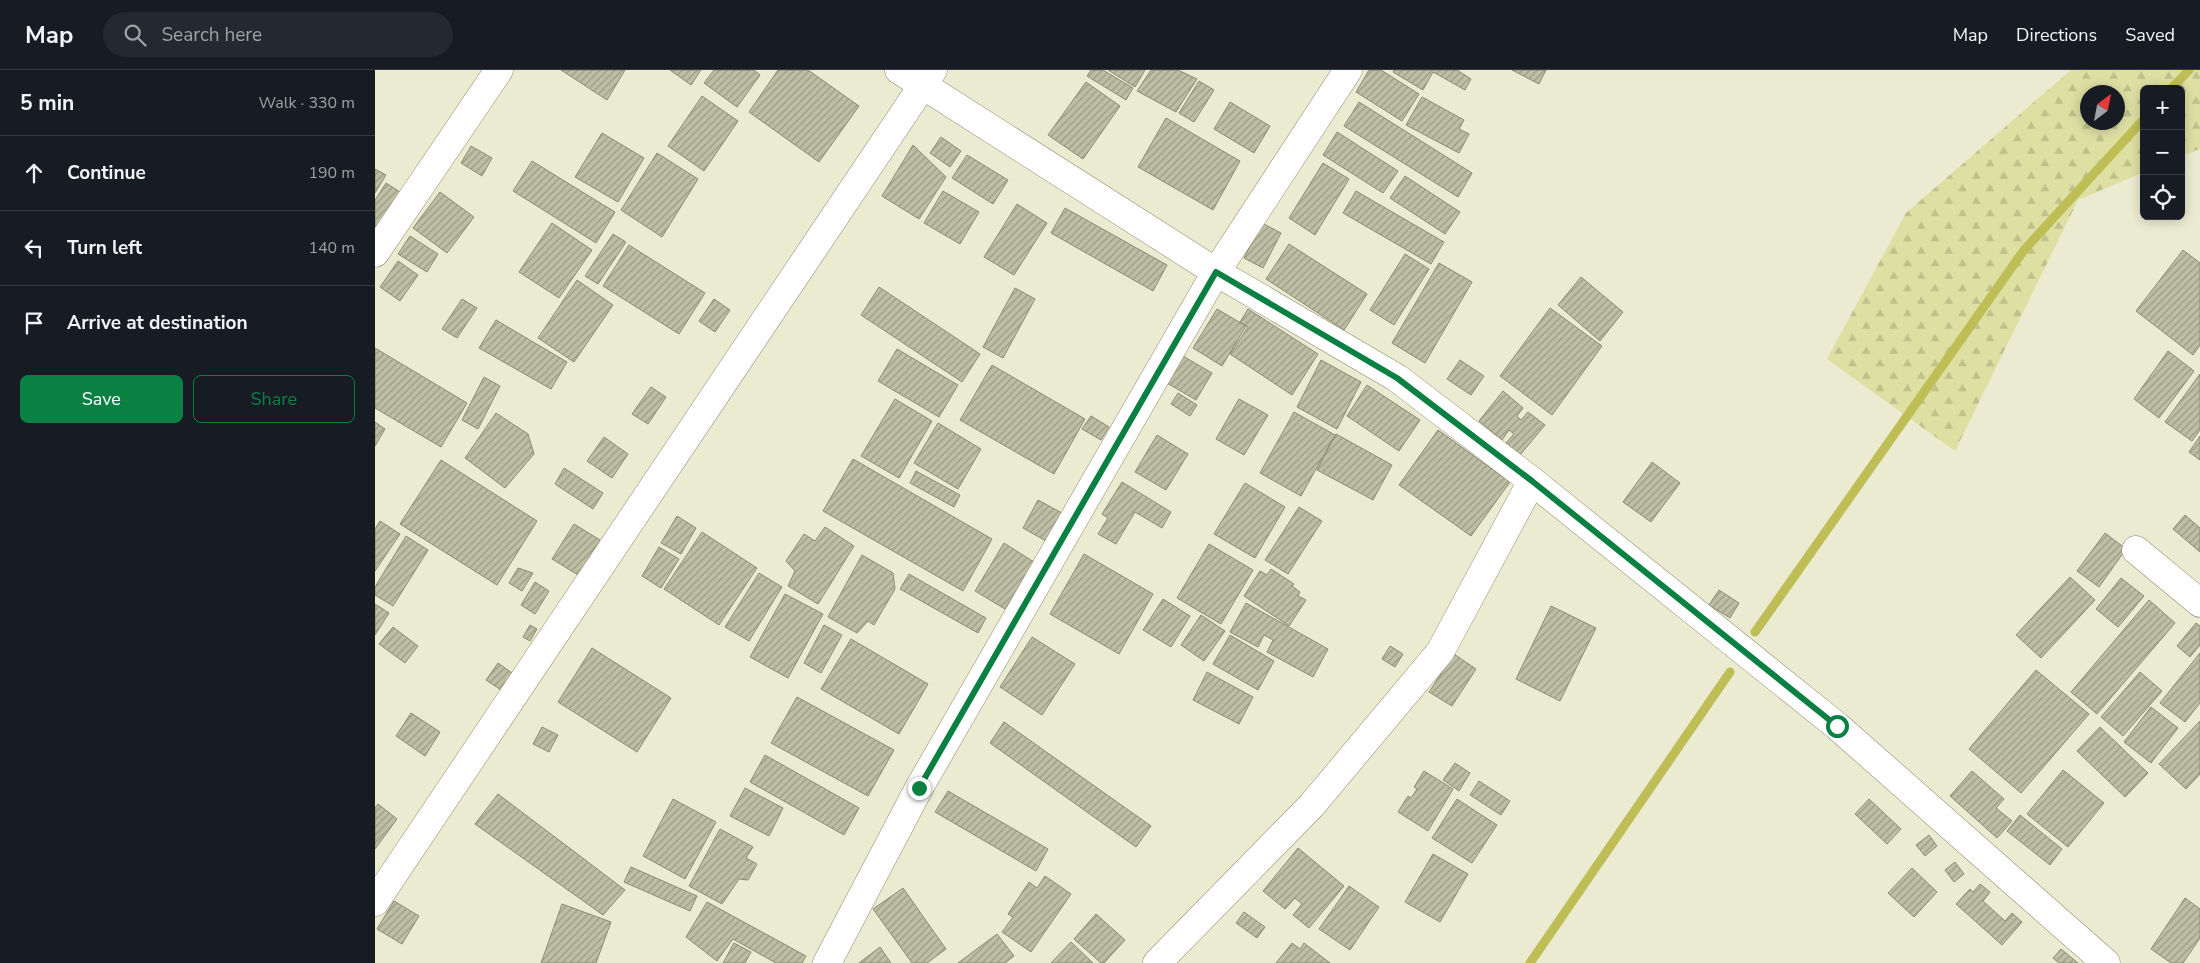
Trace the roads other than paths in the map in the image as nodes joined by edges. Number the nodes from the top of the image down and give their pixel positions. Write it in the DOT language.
graph roads {
  1 [pos="499,70"];
  2 [pos="899,70"];
  3 [pos="1348,70"];
  4 [pos="928,78"];
  5 [pos="375,253"];
  6 [pos="1216,272"];
  7 [pos="1532,481"];
  8 [pos="2136,550"];
  9 [pos="2200,603"];
  10 [pos="375,902"];
  11 [pos="827,963"];
  12 [pos="1157,963"];
  13 [pos="2106,963"];
  1 -- 5 [label="street"];
  2 -- 4 [label="street"];
  3 -- 6 [label="street"];
  4 -- 6 [label="street"];
  4 -- 10 [label="street"];
  6 -- 7 [label="street"];
  6 -- 11 [label="street"];
  7 -- 12 [label="street"];
  7 -- 13 [label="street"];
  8 -- 9 [label="street"];
}
